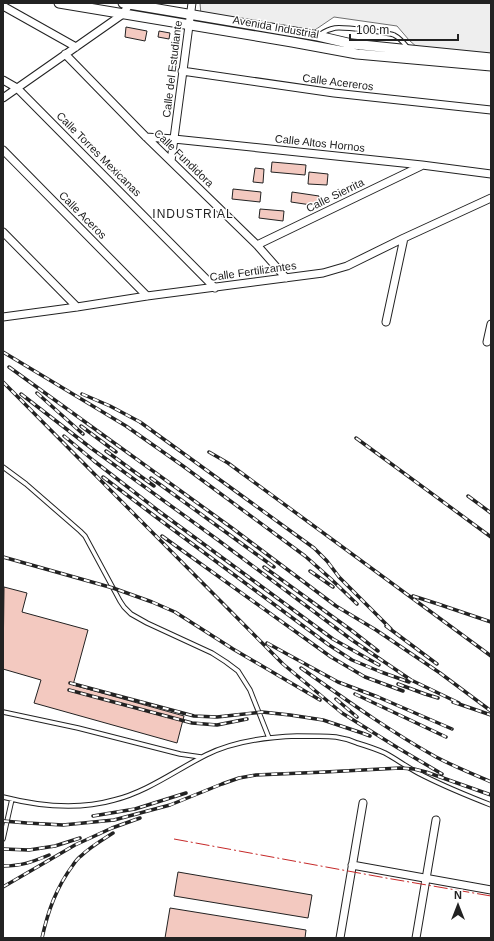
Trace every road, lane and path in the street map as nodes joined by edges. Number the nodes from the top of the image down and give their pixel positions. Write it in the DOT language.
graph roads {
  1 [pos="59,3"];
  2 [pos="127,3"];
  3 [pos="192,3"];
  4 [pos="3,6"];
  5 [pos="123,14"];
  6 [pos="190,14"];
  7 [pos="189,25"];
  8 [pos="318,36"];
  9 [pos="76,47"];
  10 [pos="410,50"];
  11 [pos="65,54"];
  12 [pos="491,58"];
  13 [pos="491,66"];
  14 [pos="182,71"];
  15 [pos="3,80"];
  16 [pos="17,88"];
  17 [pos="3,98"];
  18 [pos="491,110"];
  19 [pos="146,137"];
  20 [pos="174,139"];
  21 [pos="3,150"];
  22 [pos="171,161"];
  23 [pos="422,165"];
  24 [pos="491,174"];
  25 [pos="491,198"];
  26 [pos="3,232"];
  27 [pos="404,238"];
  28 [pos="257,245"];
  29 [pos="286,278"];
  30 [pos="215,288"];
  31 [pos="147,296"];
  32 [pos="77,307"];
  33 [pos="3,310"];
  34 [pos="6,317"];
  35 [pos="386,322"];
  36 [pos="491,324"];
  37 [pos="487,342"];
  38 [pos="3,467"];
  39 [pos="3,712"];
  40 [pos="269,738"];
  41 [pos="202,757"];
  42 [pos="3,797"];
  43 [pos="12,800"];
  44 [pos="363,803"];
  45 [pos="491,804"];
  46 [pos="436,820"];
  47 [pos="3,839"];
  48 [pos="352,865"];
  49 [pos="426,879"];
  50 [pos="491,890"];
  51 [pos="340,938"];
  52 [pos="416,938"];
  1 -- 5 [label="street, Avenida Industrial"];
  2 -- 5 [label="street"];
  2 -- 6 [label="street, Avenida Industrial"];
  3 -- 6 [label="street, Calle del Estudiante"];
  4 -- 9 [label="street"];
  5 -- 7 [label="street, Avenida Industrial"];
  5 -- 9 [label="street"];
  6 -- 7 [label="street, Calle del Estudiante"];
  6 -- 8 [label="street, Avenida Industrial"];
  7 -- 13 [label="street, Avenida Industrial"];
  7 -- 14 [label="street, Calle del Estudiante"];
  8 -- 10 [label="street, Avenida Industrial"];
  8 -- 10 [label="lane"];
  9 -- 11 [label="street"];
  10 -- 12 [label="street, Avenida Industrial"];
  11 -- 16 [label="street"];
  11 -- 19 [label="street, Calle Fundidora"];
  14 -- 18 [label="street, Calle Acereros"];
  14 -- 20 [label="street, Calle del Estudiante"];
  15 -- 16 [label="street, Calle Torres Mexicanas"];
  16 -- 17 [label="street"];
  16 -- 30 [label="street, Calle Torres Mexicanas"];
  19 -- 20 [label="street, Calle Altos Hornos"];
  19 -- 22 [label="street, Calle Fundidora"];
  20 -- 22 [label="street, Calle del Estudiante"];
  20 -- 23 [label="street, Calle Altos Hornos"];
  21 -- 31 [label="street, Calle Aceros"];
  22 -- 28 [label="street, Calle Fundidora"];
  23 -- 24 [label="street, Calle Altos Hornos"];
  23 -- 28 [label="street, Calle Sierrita"];
  25 -- 27 [label="street, Calle Fertilizantes"];
  26 -- 32 [label="street"];
  27 -- 29 [label="street, Calle Fertilizantes"];
  27 -- 35 [label="street"];
  28 -- 29 [label="street, Calle Fundidora"];
  29 -- 30 [label="street, Calle Fertilizantes"];
  30 -- 31 [label="street, Calle Fertilizantes"];
  31 -- 32 [label="street, Calle Fertilizantes"];
  32 -- 34 [label="street, Calle Fertilizantes"];
  33 -- 34 [label="street"];
  36 -- 37 [label="street"];
  38 -- 40 [label="lane"];
  39 -- 41 [label="lane"];
  40 -- 41 [label="lane"];
  40 -- 45 [label="lane"];
  41 -- 43 [label="lane"];
  42 -- 43 [label="lane"];
  43 -- 47 [label="lane"];
  44 -- 48 [label="street"];
  46 -- 49 [label="street"];
  48 -- 49 [label="street"];
  48 -- 51 [label="street"];
  49 -- 50 [label="street"];
  49 -- 52 [label="street"];
}
